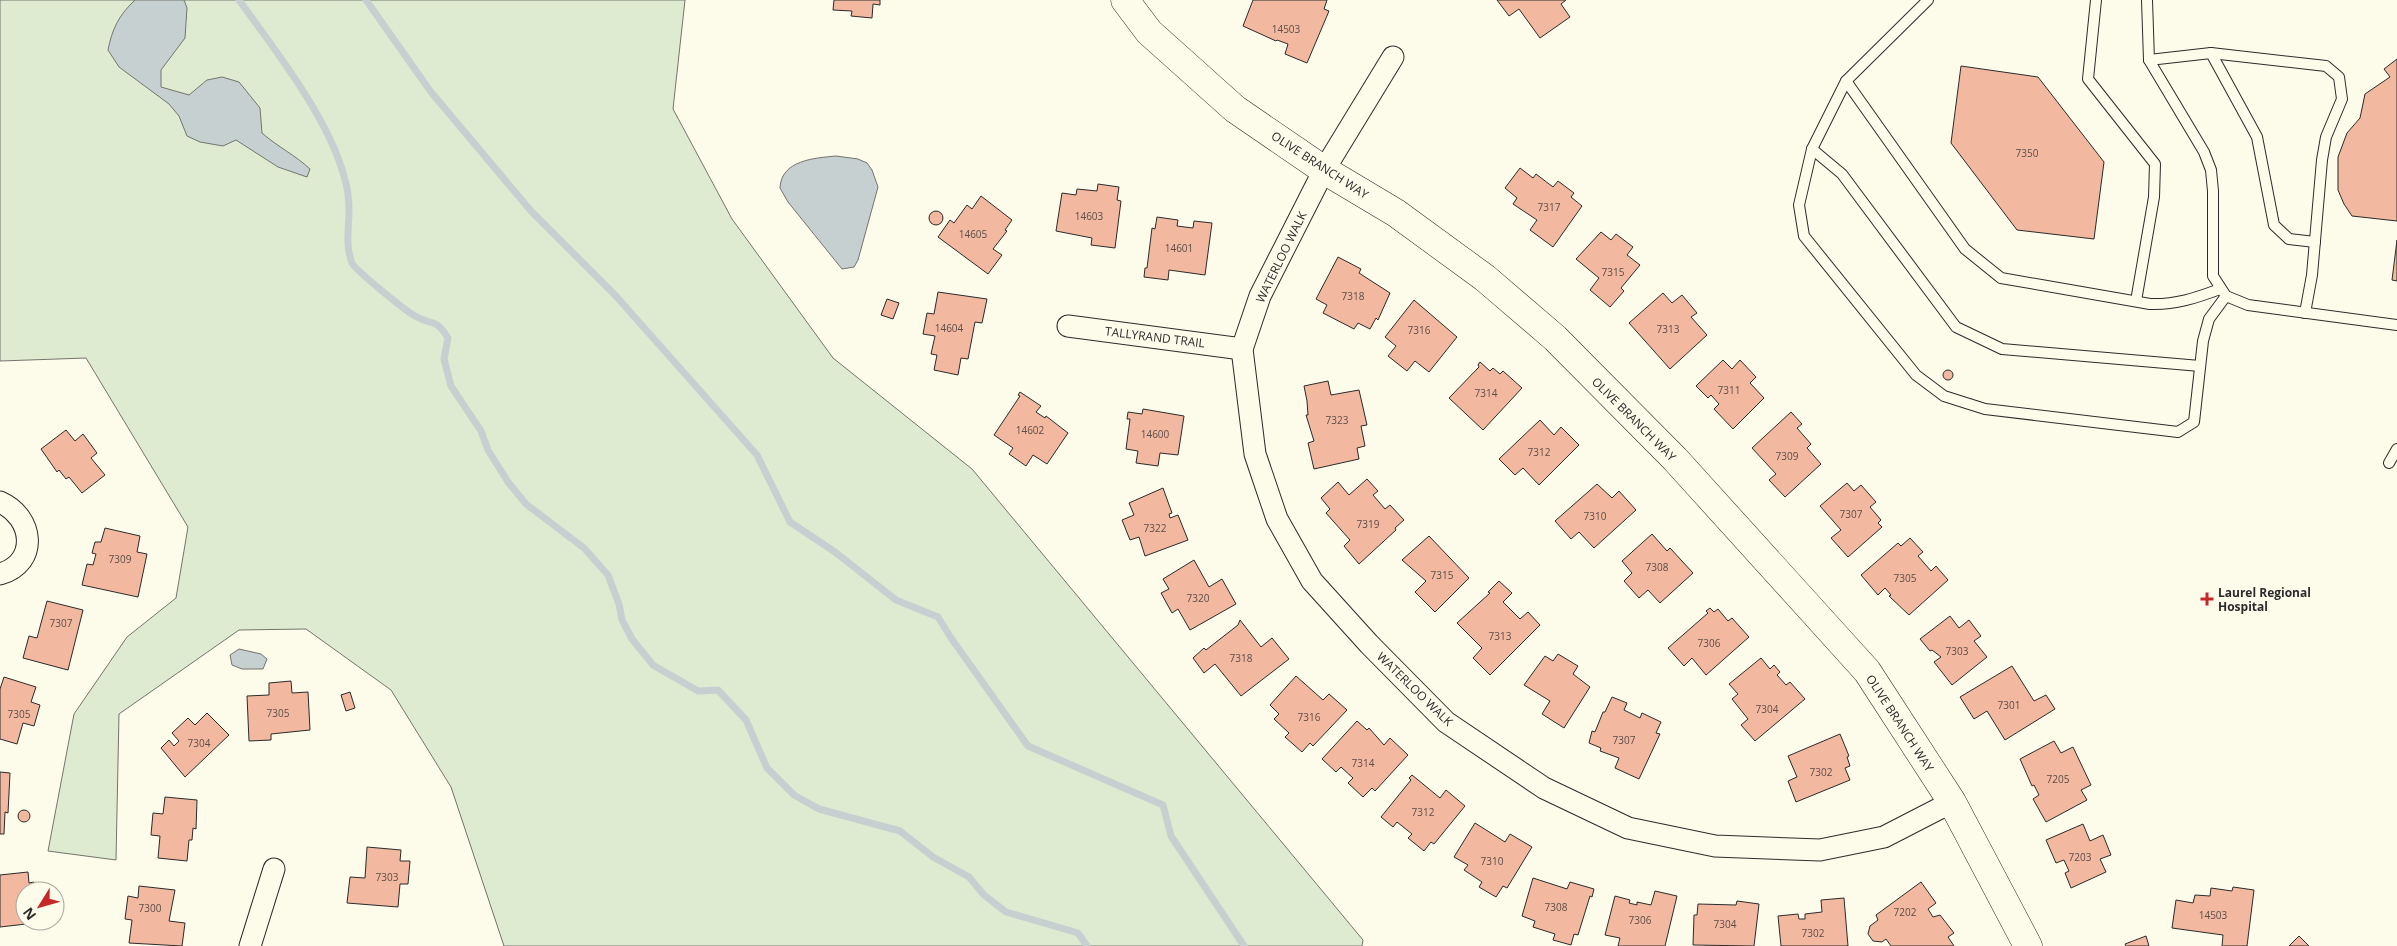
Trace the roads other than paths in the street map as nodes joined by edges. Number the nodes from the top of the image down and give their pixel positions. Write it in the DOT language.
graph roads {
  1 [pos="1125,0"];
  2 [pos="1928,0"];
  3 [pos="2096,0"];
  4 [pos="2147,0"];
  5 [pos="2211,53"];
  6 [pos="1393,57"];
  7 [pos="2149,60"];
  8 [pos="1846,81"];
  9 [pos="1812,149"];
  10 [pos="1324,170"];
  11 [pos="2315,242"];
  12 [pos="2223,293"];
  13 [pos="2136,302"];
  14 [pos="2305,313"];
  15 [pos="2397,325"];
  16 [pos="1068,326"];
  17 [pos="1242,349"];
  18 [pos="2200,366"];
  19 [pos="2397,449"];
  20 [pos="2389,462"];
  21 [pos="0,502"];
  22 [pos="0,574"];
  23 [pos="1952,802"];
  24 [pos="274,869"];
  25 [pos="250,946"];
  26 [pos="2028,946"];
  1 -- 10 [label="street, OLIVE BRANCH WAY"];
  2 -- 8 [label="lane"];
  3 -- 13 [label="lane"];
  4 -- 7 [label="lane"];
  5 -- 7 [label="lane"];
  5 -- 11 [label="lane"];
  5 -- 11 [label="lane"];
  6 -- 10 [label="street, WATERLOO WALK"];
  7 -- 12 [label="lane"];
  8 -- 9 [label="lane"];
  8 -- 13 [label="lane"];
  9 -- 18 [label="lane"];
  9 -- 18 [label="lane"];
  10 -- 17 [label="street, WATERLOO WALK"];
  10 -- 23 [label="street, OLIVE BRANCH WAY"];
  11 -- 14 [label="lane"];
  12 -- 13 [label="lane"];
  12 -- 14 [label="lane"];
  12 -- 18 [label="lane"];
  14 -- 15 [label="lane"];
  16 -- 17 [label="street, TALLYRAND TRAIL"];
  17 -- 23 [label="street, WATERLOO WALK"];
  19 -- 20 [label="lane"];
  21 -- 22 [label="street"];
  23 -- 26 [label="street, OLIVE BRANCH WAY"];
  24 -- 25 [label="street"];
}
